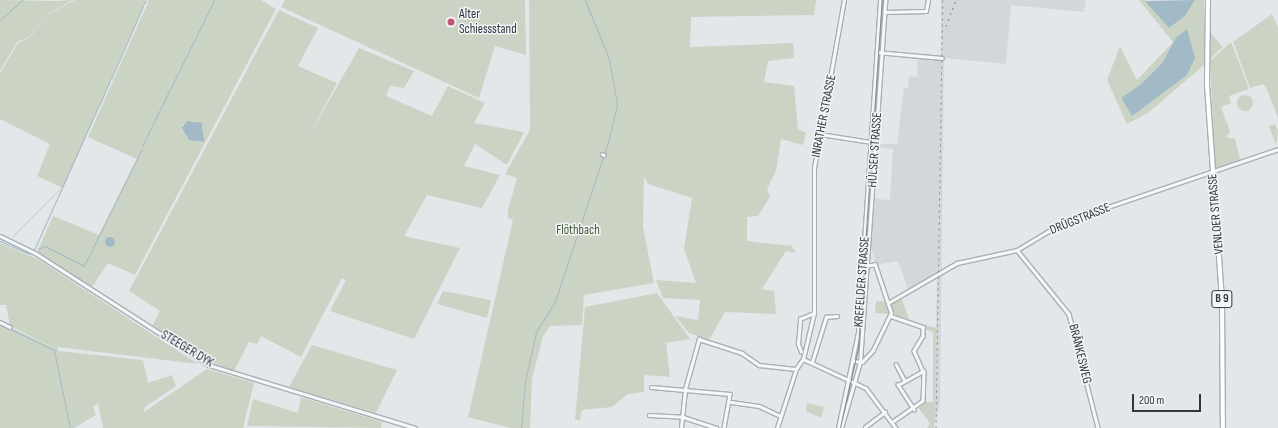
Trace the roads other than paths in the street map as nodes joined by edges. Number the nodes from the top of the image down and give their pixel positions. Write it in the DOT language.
graph roads {
  1 [pos="844,0"];
  2 [pos="880,0"];
  3 [pos="885,0"];
  4 [pos="928,0"];
  5 [pos="1208,0"];
  6 [pos="885,12"];
  7 [pos="877,52"];
  8 [pos="882,52"];
  9 [pos="942,58"];
  10 [pos="820,134"];
  11 [pos="871,142"];
  12 [pos="876,142"];
  13 [pos="1278,149"];
  14 [pos="1212,170"];
  15 [pos="867,203"];
  16 [pos="0,236"];
  17 [pos="868,247"];
  18 [pos="1017,250"];
  19 [pos="867,266"];
  20 [pos="888,303"];
  21 [pos="814,313"];
  22 [pos="837,316"];
  23 [pos="890,316"];
  24 [pos="0,322"];
  25 [pos="10,327"];
  26 [pos="802,353"];
  27 [pos="803,359"];
  28 [pos="854,361"];
  29 [pos="812,362"];
  30 [pos="860,362"];
  31 [pos="896,364"];
  32 [pos="796,369"];
  33 [pos="923,371"];
  34 [pos="905,381"];
  35 [pos="848,382"];
  36 [pos="854,384"];
  37 [pos="651,386"];
  38 [pos="686,389"];
  39 [pos="731,402"];
  40 [pos="914,410"];
  41 [pos="885,412"];
  42 [pos="649,415"];
  43 [pos="780,416"];
  44 [pos="683,417"];
  45 [pos="893,422"];
  46 [pos="415,428"];
  47 [pos="682,428"];
  48 [pos="716,428"];
  49 [pos="724,428"];
  50 [pos="777,428"];
  51 [pos="838,428"];
  52 [pos="841,428"];
  53 [pos="865,428"];
  54 [pos="896,428"];
  55 [pos="1098,428"];
  56 [pos="1223,428"];
  1 -- 10 [label="street, INRATHER STRASSE"];
  2 -- 7 [label="street, HÜLSER STRASSE"];
  3 -- 6 [label="street, HÜLSER STRASSE"];
  4 -- 6 [label="street"];
  5 -- 14 [label="main road, VENLOER STRASSE / B 9"];
  6 -- 8 [label="street, HÜLSER STRASSE"];
  7 -- 8 [label="street"];
  7 -- 11 [label="street, HÜLSER STRASSE"];
  8 -- 9 [label="street"];
  8 -- 12 [label="street, HÜLSER STRASSE"];
  10 -- 11 [label="street"];
  10 -- 21 [label="street, INRATHER STRASSE"];
  11 -- 12 [label="street"];
  11 -- 15 [label="street, HÜLSER STRASSE"];
  12 -- 17 [label="street, HÜLSER STRASSE"];
  13 -- 14 [label="street, DRÜGSTRASSE"];
  14 -- 18 [label="street, DRÜGSTRASSE"];
  14 -- 56 [label="main road, VENLOER STRASSE / B 9"];
  15 -- 28 [label="street, KREFELDER STRASSE"];
  16 -- 46 [label="street, STEEGER DYK"];
  17 -- 19 [label="street, KREFELDER STRASSE"];
  18 -- 20 [label="street, DRÜGSTRASSE"];
  18 -- 55 [label="street, BRÄNKESWEG"];
  19 -- 20 [label="street"];
  19 -- 30 [label="street, KREFELDER STRASSE"];
  20 -- 23 [label="street"];
  21 -- 26 [label="street, INRATHER STRASSE"];
  21 -- 26 [label="street"];
  22 -- 29 [label="street"];
  23 -- 30 [label="street"];
  23 -- 33 [label="street"];
  24 -- 25 [label="street"];
  26 -- 27 [label="street"];
  27 -- 29 [label="street"];
  27 -- 32 [label="street"];
  28 -- 30 [label="street"];
  28 -- 35 [label="street, KREFELDER STRASSE"];
  29 -- 35 [label="street"];
  30 -- 36 [label="street, KREFELDER STRASSE"];
  31 -- 34 [label="street"];
  32 -- 38 [label="street"];
  32 -- 43 [label="street"];
  33 -- 34 [label="street"];
  33 -- 40 [label="street"];
  34 -- 40 [label="street"];
  35 -- 36 [label="street"];
  35 -- 51 [label="street, KREFELDER STRASSE"];
  36 -- 41 [label="street"];
  36 -- 52 [label="street, KREFELDER STRASSE"];
  37 -- 38 [label="street"];
  38 -- 39 [label="street"];
  38 -- 44 [label="street"];
  39 -- 43 [label="street"];
  39 -- 49 [label="street"];
  40 -- 45 [label="street"];
  41 -- 45 [label="street"];
  41 -- 53 [label="street"];
  42 -- 44 [label="street"];
  43 -- 50 [label="street"];
  44 -- 47 [label="street"];
  44 -- 48 [label="street"];
  45 -- 54 [label="street"];
}
